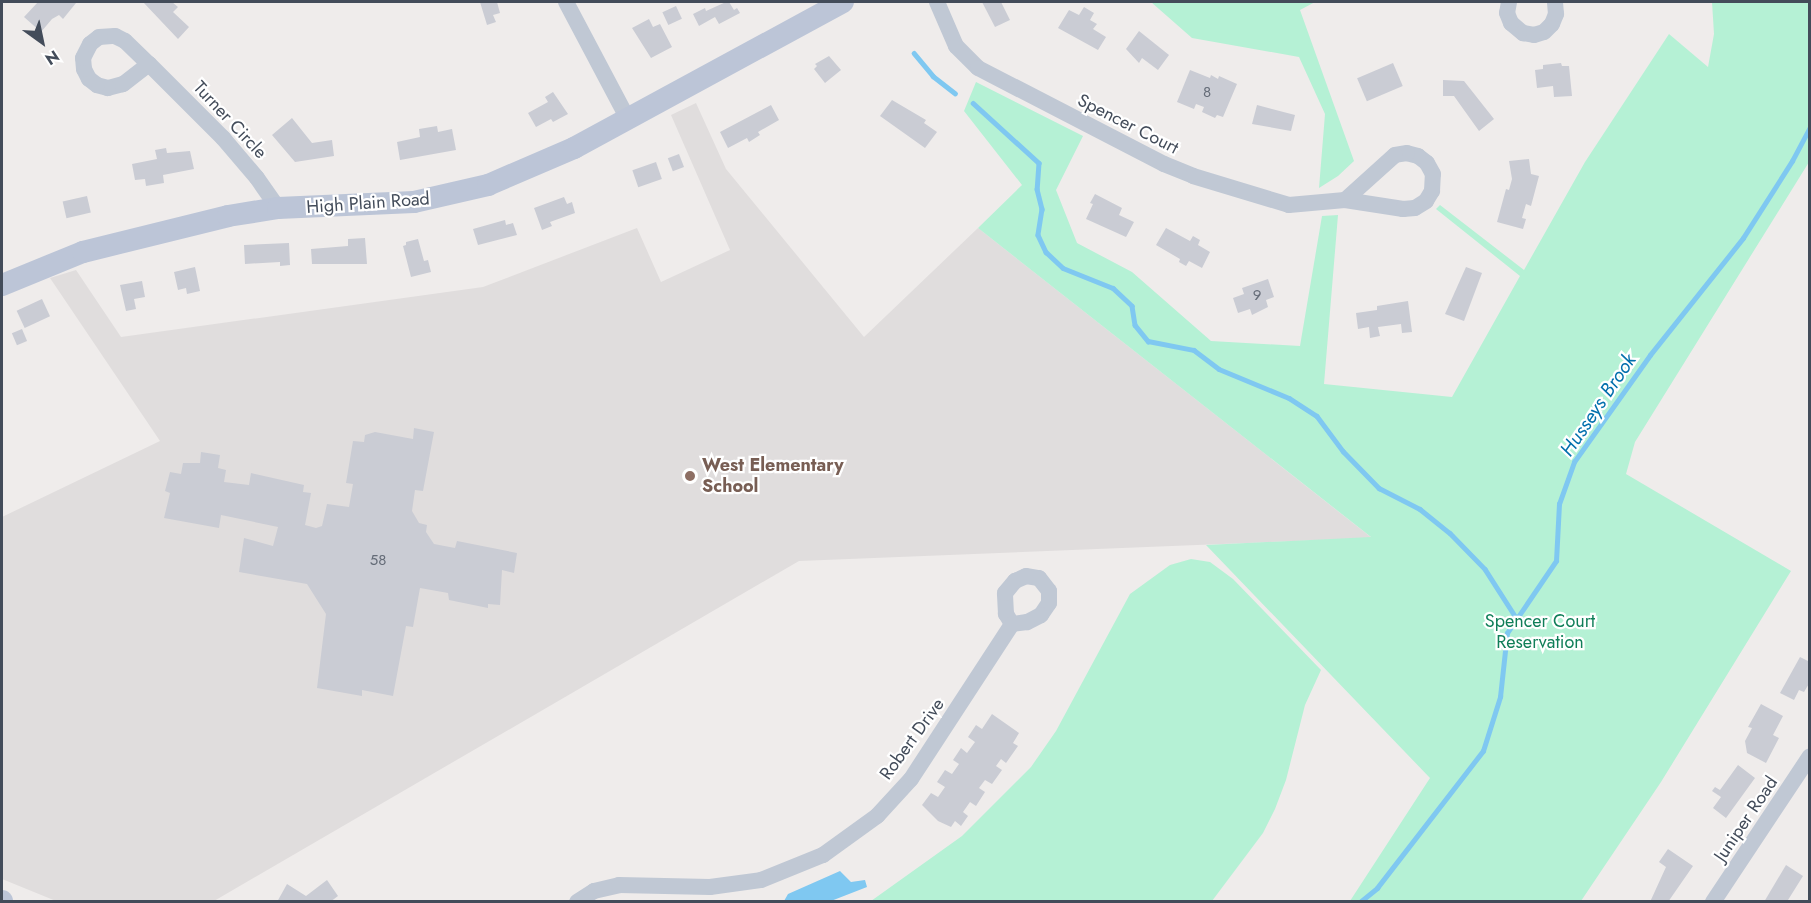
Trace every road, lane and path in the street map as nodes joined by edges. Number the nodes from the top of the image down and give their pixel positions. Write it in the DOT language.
graph roads {
  1 [pos="566,2"];
  2 [pos="843,2"];
  3 [pos="937,2"];
  4 [pos="1509,2"];
  5 [pos="1555,2"];
  6 [pos="149,64"];
  7 [pos="628,119"];
  8 [pos="1345,200"];
  9 [pos="278,208"];
  10 [pos="2,285"];
  11 [pos="1012,624"];
  12 [pos="1809,756"];
  13 [pos="577,902"];
  14 [pos="1713,902"];
  1 -- 7 [label="street"];
  2 -- 7 [label="street, High Plain Road"];
  3 -- 8 [label="street, Spencer Court"];
  4 -- 5 [label="street"];
  6 -- 9 [label="street, Turner Circle"];
  7 -- 9 [label="street, High Plain Road"];
  8 -- 8 [label="street, Spencer Court"];
  9 -- 10 [label="street, High Plain Road"];
  11 -- 13 [label="street, Robert Drive"];
  12 -- 14 [label="street, Juniper Road"];
}
